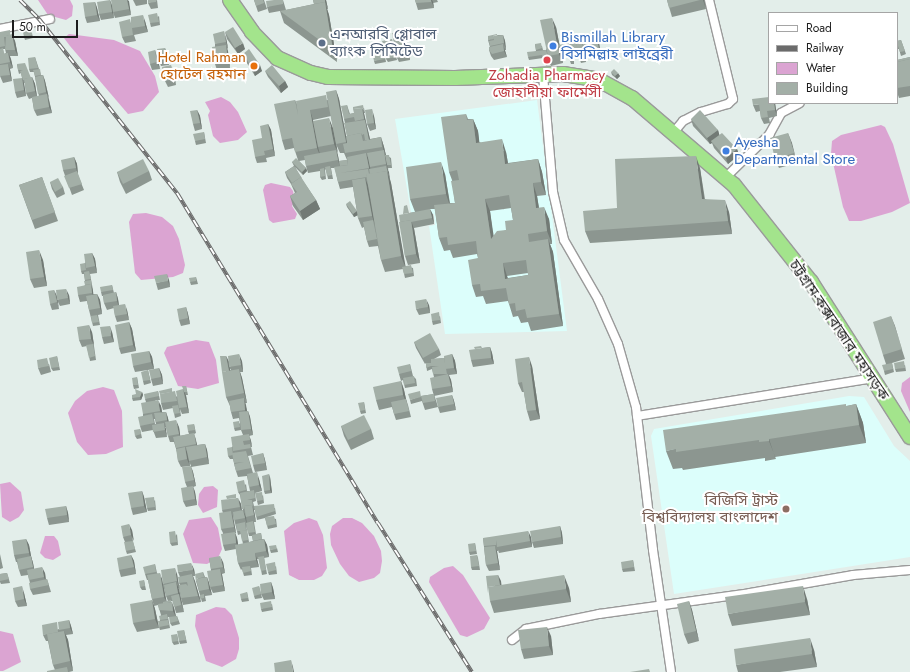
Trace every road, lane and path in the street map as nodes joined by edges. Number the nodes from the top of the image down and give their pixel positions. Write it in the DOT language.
graph roads {
  1 [pos="230,0"];
  2 [pos="709,0"];
  3 [pos="50,20"];
  4 [pos="0,29"];
  5 [pos="543,74"];
  6 [pos="798,104"];
  7 [pos="673,133"];
  8 [pos="725,178"];
  9 [pos="873,378"];
  10 [pos="637,416"];
  11 [pos="910,437"];
  12 [pos="910,570"];
  13 [pos="661,606"];
  14 [pos="512,640"];
  15 [pos="671,672"];
  1 -- 5 [label="highway, চট্টগ্রাম-কক্সবাজার মহাসড়ক"];
  2 -- 7 [label="street"];
  3 -- 4 [label="street"];
  5 -- 7 [label="highway, চট্টগ্রাম-কক্সবাজার মহাসড়ক"];
  5 -- 10 [label="street"];
  6 -- 8 [label="street"];
  7 -- 8 [label="highway, চট্টগ্রাম-কক্সবাজার মহাসড়ক"];
  8 -- 9 [label="highway, চট্টগ্রাম-কক্সবাজার মহাসড়ক"];
  9 -- 10 [label="street"];
  9 -- 11 [label="highway, চট্টগ্রাম-কক্সবাজার মহাসড়ক"];
  10 -- 13 [label="street"];
  12 -- 13 [label="street"];
  13 -- 14 [label="street"];
  13 -- 15 [label="street"];
}
